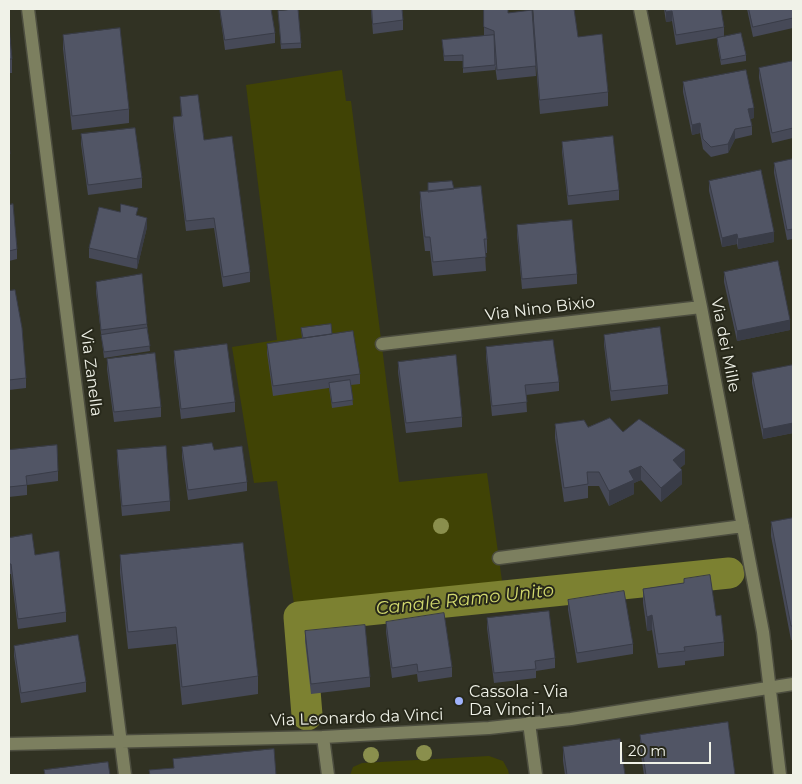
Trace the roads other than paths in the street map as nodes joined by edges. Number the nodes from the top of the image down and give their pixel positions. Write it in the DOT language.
graph roads {
  1 [pos="28,9"];
  2 [pos="640,9"];
  3 [pos="701,307"];
  4 [pos="382,344"];
  5 [pos="743,526"];
  6 [pos="499,558"];
  7 [pos="793,684"];
  8 [pos="770,688"];
  9 [pos="529,723"];
  10 [pos="323,737"];
  11 [pos="9,740"];
  12 [pos="121,742"];
  13 [pos="125,775"];
  14 [pos="328,775"];
  15 [pos="536,775"];
  16 [pos="780,775"];
  1 -- 12 [label="street, Via Zanella"];
  2 -- 3 [label="street, Via dei Mille"];
  3 -- 4 [label="street, Via Nino Bixio"];
  3 -- 5 [label="street, Via dei Mille"];
  5 -- 6 [label="street"];
  5 -- 8 [label="street, Via dei Mille"];
  7 -- 8 [label="street, Via Leonardo da Vinci"];
  8 -- 9 [label="street, Via Leonardo da Vinci"];
  8 -- 16 [label="street, Via dei Mille"];
  9 -- 10 [label="street, Via Leonardo da Vinci"];
  9 -- 15 [label="street"];
  10 -- 12 [label="street, Via Leonardo da Vinci"];
  10 -- 14 [label="street"];
  11 -- 12 [label="street, Via Leonardo da Vinci"];
  12 -- 13 [label="street, Via Zanella"];
}
